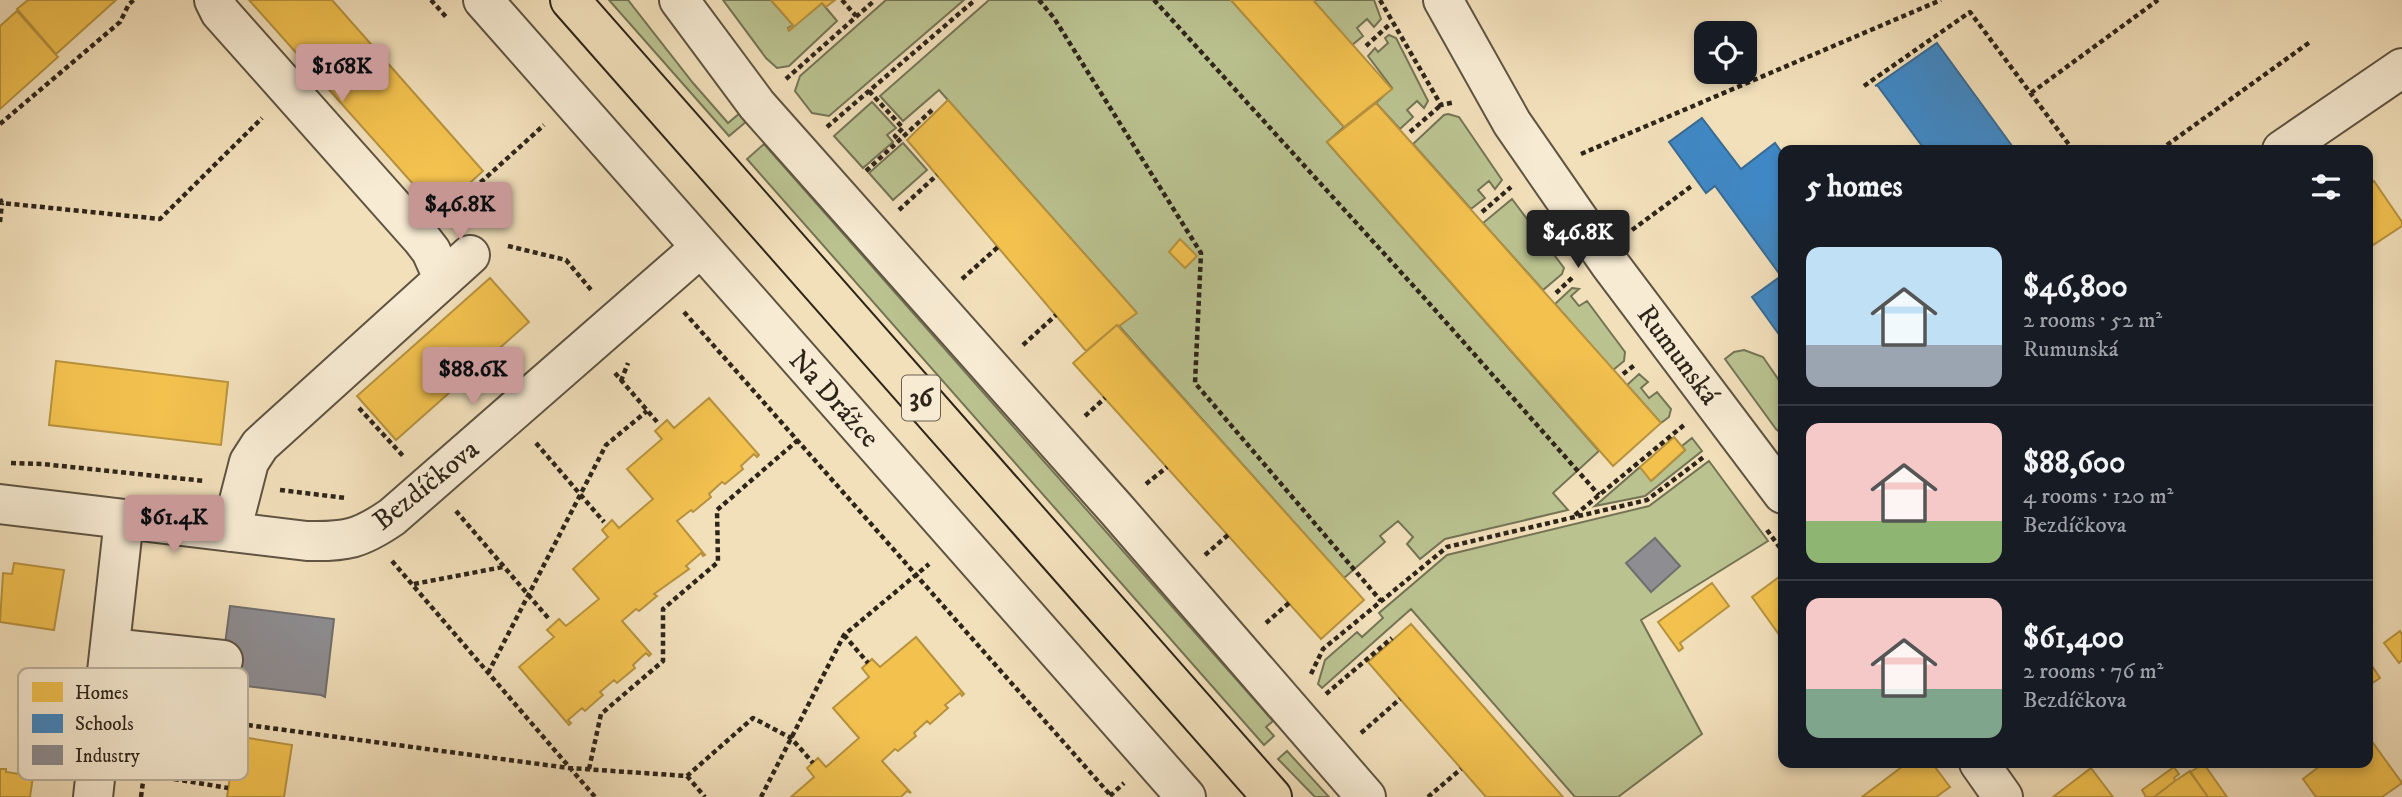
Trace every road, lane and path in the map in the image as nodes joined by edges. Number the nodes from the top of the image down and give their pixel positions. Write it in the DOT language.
graph roads {
  1 [pos="134,0"];
  2 [pos="214,0"];
  3 [pos="483,0"];
  4 [pos="570,0"];
  5 [pos="679,0"];
  6 [pos="842,0"];
  7 [pos="875,0"];
  8 [pos="975,0"];
  9 [pos="1039,0"];
  10 [pos="1154,0"];
  11 [pos="1443,0"];
  12 [pos="1941,0"];
  13 [pos="2158,0"];
  14 [pos="856,16"];
  15 [pos="1391,23"];
  16 [pos="2310,42"];
  17 [pos="1366,46"];
  18 [pos="2402,68"];
  19 [pos="1864,86"];
  20 [pos="290,91"];
  21 [pos="869,91"];
  22 [pos="2031,93"];
  23 [pos="572,100"];
  24 [pos="1441,104"];
  25 [pos="757,105"];
  26 [pos="932,110"];
  27 [pos="0,124"];
  28 [pos="1410,132"];
  29 [pos="899,140"];
  30 [pos="2069,145"];
  31 [pos="2167,145"];
  32 [pos="2289,145"];
  33 [pos="798,151"];
  34 [pos="1576,156"];
  35 [pos="937,175"];
  36 [pos="860,177"];
  37 [pos="1513,185"];
  38 [pos="1693,186"];
  39 [pos="1,201"];
  40 [pos="1482,212"];
  41 [pos="0,222"];
  42 [pos="1630,232"];
  43 [pos="873,236"];
  44 [pos="421,238"];
  45 [pos="998,247"];
  46 [pos="701,248"];
  47 [pos="471,259"];
  48 [pos="1576,275"];
  49 [pos="660,284"];
  50 [pos="1556,293"];
  51 [pos="595,294"];
  52 [pos="935,305"];
  53 [pos="591,344"];
  54 [pos="1641,360"];
  55 [pos="1623,374"];
  56 [pos="353,401"];
  57 [pos="647,411"];
  58 [pos="511,414"];
  59 [pos="1688,422"];
  60 [pos="658,423"];
  61 [pos="1736,432"];
  62 [pos="798,440"];
  63 [pos="0,463"];
  64 [pos="420,473"];
  65 [pos="244,485"];
  66 [pos="1778,487"];
  67 [pos="580,495"];
  68 [pos="1599,495"];
  69 [pos="0,504"];
  70 [pos="1573,517"];
  71 [pos="124,519"];
  72 [pos="604,522"];
  73 [pos="231,532"];
  74 [pos="368,534"];
  75 [pos="958,540"];
  76 [pos="504,566"];
  77 [pos="917,575"];
  78 [pos="414,583"];
  79 [pos="528,595"];
  80 [pos="1381,601"];
  81 [pos="549,619"];
  82 [pos="844,635"];
  83 [pos="1392,638"];
  84 [pos="110,648"];
  85 [pos="1323,649"];
  86 [pos="160,653"];
  87 [pos="223,660"];
  88 [pos="868,663"];
  89 [pos="108,668"];
  90 [pos="158,668"];
  91 [pos="488,673"];
  92 [pos="1322,696"];
  93 [pos="1400,699"];
  94 [pos="248,725"];
  95 [pos="1358,736"];
  96 [pos="791,738"];
  97 [pos="813,762"];
  98 [pos="569,768"];
  99 [pos="1983,768"];
  100 [pos="589,769"];
  101 [pos="1461,769"];
  102 [pos="687,776"];
  103 [pos="180,780"];
  104 [pos="228,788"];
  105 [pos="595,797"];
  106 [pos="705,797"];
  107 [pos="761,797"];
  108 [pos="1112,797"];
  109 [pos="1186,797"];
  110 [pos="1272,797"];
  111 [pos="1366,797"];
  112 [pos="1428,797"];
  113 [pos="2003,797"];
  1 -- 27 [label="path"];
  2 -- 20 [label="street"];
  3 -- 23 [label="street, Na Drážce"];
  4 -- 110 [label="main road, 36"];
  5 -- 25 [label="street"];
  6 -- 14 [label="path"];
  7 -- 14 [label="path"];
  8 -- 21 [label="path"];
  9 -- 80 [label="path"];
  10 -- 68 [label="path"];
  11 -- 61 [label="street, Rumunská"];
  12 -- 34 [label="path"];
  13 -- 22 [label="path"];
  14 -- 25 [label="path"];
  15 -- 17 [label="path"];
  16 -- 31 [label="path"];
  18 -- 32 [label="street"];
  19 -- 22 [label="path"];
  20 -- 39 [label="path"];
  20 -- 44 [label="street"];
  21 -- 29 [label="path"];
  21 -- 33 [label="path"];
  22 -- 30 [label="path"];
  23 -- 44 [label="path"];
  23 -- 46 [label="street, Na Drážce"];
  24 -- 28 [label="path"];
  25 -- 33 [label="street"];
  26 -- 29 [label="path"];
  29 -- 36 [label="path"];
  33 -- 43 [label="street"];
  35 -- 43 [label="path"];
  37 -- 40 [label="path"];
  38 -- 42 [label="path"];
  39 -- 41 [label="path"];
  43 -- 52 [label="street"];
  44 -- 47 [label="street"];
  45 -- 52 [label="path"];
  46 -- 49 [label="street, Bezdíčkova"];
  46 -- 75 [label="street, Na Drážce"];
  47 -- 51 [label="path"];
  47 -- 65 [label="street"];
  48 -- 50 [label="path"];
  49 -- 53 [label="street, Bezdíčkova"];
  49 -- 62 [label="path"];
  52 -- 111 [label="street"];
  53 -- 57 [label="path"];
  53 -- 58 [label="street, Bezdíčkova"];
  54 -- 55 [label="path"];
  56 -- 64 [label="path"];
  57 -- 60 [label="path"];
  57 -- 67 [label="path"];
  58 -- 64 [label="street, Bezdíčkova"];
  58 -- 67 [label="path"];
  59 -- 68 [label="path"];
  61 -- 66 [label="street, Rumunská"];
  61 -- 70 [label="path"];
  62 -- 77 [label="path"];
  62 -- 100 [label="path"];
  63 -- 65 [label="path"];
  64 -- 74 [label="street, Bezdíčkova"];
  64 -- 76 [label="path"];
  65 -- 73 [label="street"];
  65 -- 74 [label="path"];
  67 -- 72 [label="path"];
  67 -- 79 [label="path"];
  68 -- 70 [label="path"];
  69 -- 71 [label="street, Bezdíčkova"];
  70 -- 80 [label="path"];
  71 -- 73 [label="street, Bezdíčkova"];
  71 -- 84 [label="street"];
  73 -- 74 [label="street, Bezdíčkova"];
  74 -- 78 [label="path"];
  75 -- 77 [label="path"];
  75 -- 109 [label="street, Na Drážce"];
  76 -- 78 [label="path"];
  76 -- 79 [label="path"];
  77 -- 82 [label="path"];
  77 -- 108 [label="path"];
  78 -- 91 [label="path"];
  79 -- 81 [label="path"];
  79 -- 91 [label="path"];
  80 -- 85 [label="path"];
  82 -- 88 [label="path"];
  82 -- 96 [label="path"];
  83 -- 92 [label="path"];
  84 -- 86 [label="street"];
  84 -- 89 [label="street"];
  86 -- 87 [label="street"];
  86 -- 90 [label="path"];
  91 -- 98 [label="path"];
  93 -- 95 [label="path"];
  94 -- 98 [label="path"];
  96 -- 97 [label="path"];
  96 -- 102 [label="path"];
  96 -- 107 [label="path"];
  98 -- 100 [label="path"];
  98 -- 105 [label="path"];
  99 -- 113 [label="street"];
  100 -- 102 [label="path"];
  101 -- 112 [label="path"];
  102 -- 106 [label="path"];
  103 -- 104 [label="path"];
}
